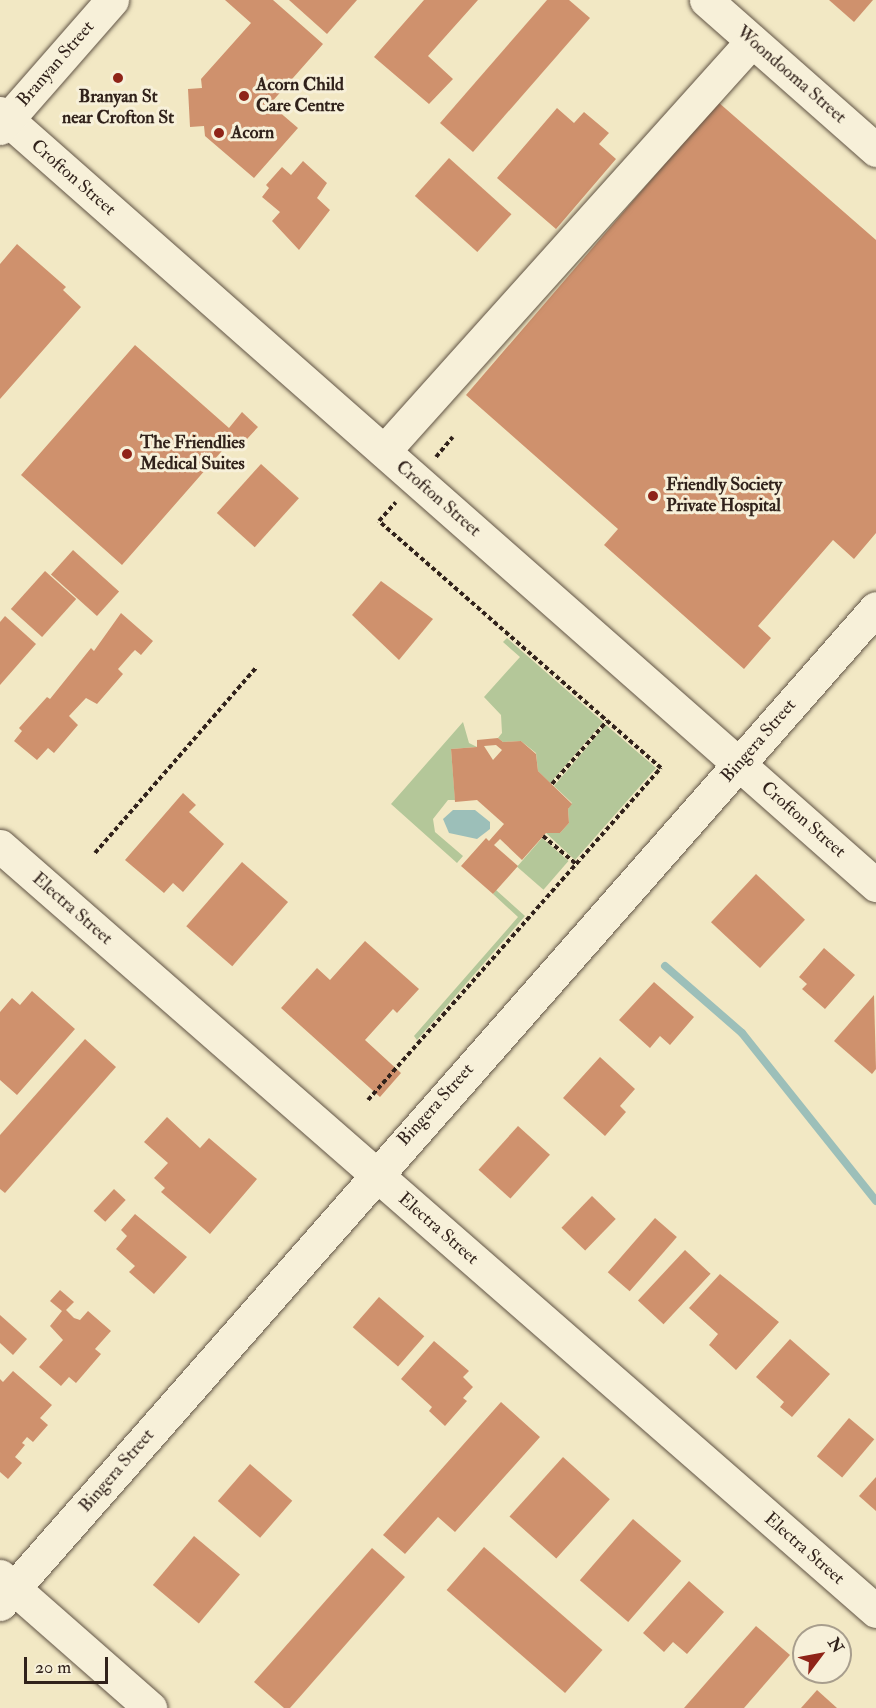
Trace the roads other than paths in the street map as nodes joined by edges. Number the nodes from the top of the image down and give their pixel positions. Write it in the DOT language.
graph roads {
  1 [pos="112,0"];
  2 [pos="706,0"];
  3 [pos="752,41"];
  4 [pos="2,120"];
  5 [pos="876,150"];
  6 [pos="384,451"];
  7 [pos="876,608"];
  8 [pos="739,764"];
  9 [pos="0,846"];
  10 [pos="876,885"];
  11 [pos="375,1174"];
  12 [pos="5,1590"];
  13 [pos="876,1611"];
  14 [pos="150,1708"];
  1 -- 4 [label="street, Branyan Street"];
  2 -- 3 [label="street, Woondooma Street"];
  3 -- 5 [label="street, Woondooma Street"];
  3 -- 6 [label="street"];
  4 -- 6 [label="street, Crofton Street"];
  6 -- 8 [label="street, Crofton Street"];
  7 -- 8 [label="street, Bingera Street"];
  8 -- 10 [label="street, Crofton Street"];
  8 -- 11 [label="street, Bingera Street"];
  9 -- 11 [label="street, Electra Street"];
  11 -- 12 [label="street, Bingera Street"];
  11 -- 13 [label="street, Electra Street"];
  12 -- 14 [label="street"];
}
